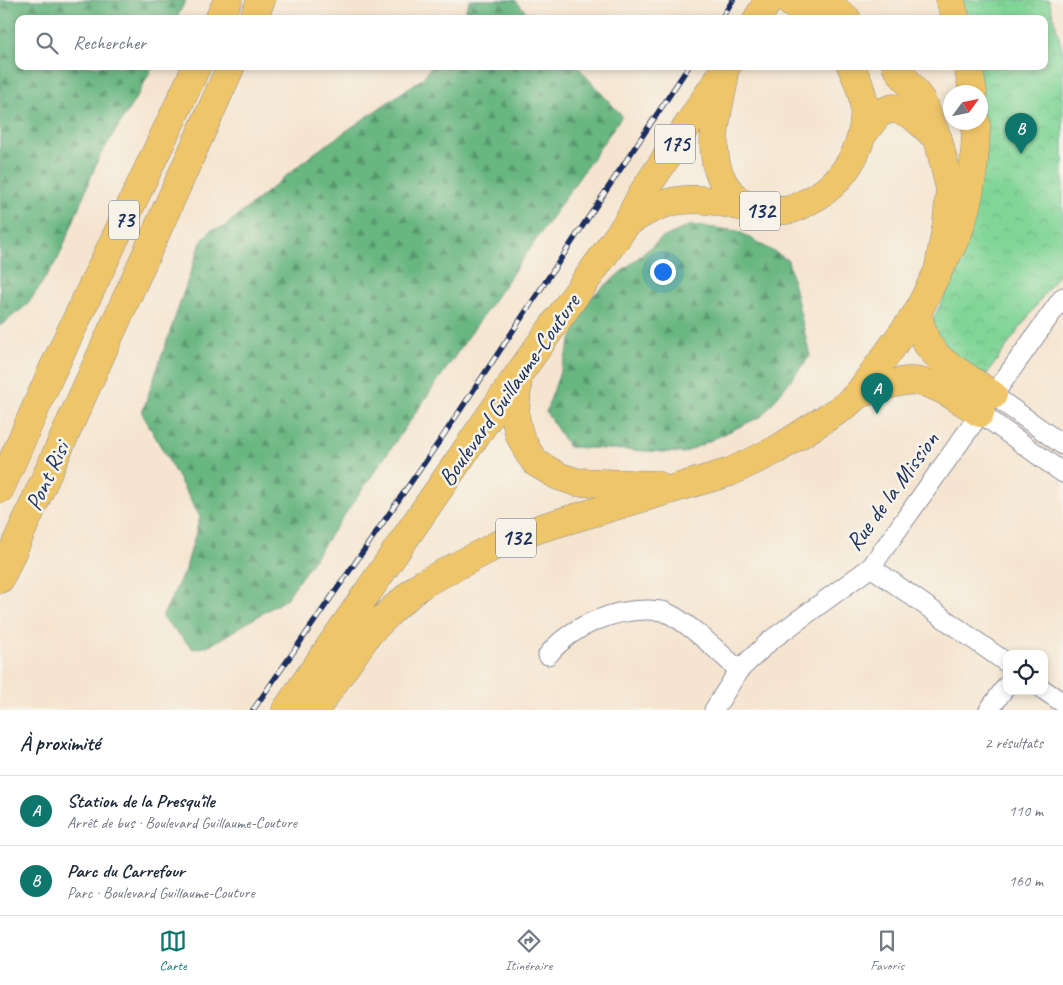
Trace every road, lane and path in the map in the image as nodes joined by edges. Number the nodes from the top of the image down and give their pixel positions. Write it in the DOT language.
graph roads {
  1 [pos="228,0"];
  2 [pos="261,0"];
  3 [pos="823,0"];
  4 [pos="950,0"];
  5 [pos="770,5"];
  6 [pos="222,15"];
  7 [pos="255,15"];
  8 [pos="799,15"];
  9 [pos="842,15"];
  10 [pos="955,15"];
  11 [pos="195,70"];
  12 [pos="229,70"];
  13 [pos="725,70"];
  14 [pos="726,70"];
  15 [pos="853,70"];
  16 [pos="899,70"];
  17 [pos="969,70"];
  18 [pos="972,85"];
  19 [pos="976,130"];
  20 [pos="863,134"];
  21 [pos="938,138"];
  22 [pos="750,209"];
  23 [pos="627,223"];
  24 [pos="938,271"];
  25 [pos="1063,297"];
  26 [pos="917,313"];
  27 [pos="518,375"];
  28 [pos="857,395"];
  29 [pos="986,404"];
  30 [pos="1063,444"];
  31 [pos="1063,473"];
  32 [pos="686,485"];
  33 [pos="0,489"];
  34 [pos="870,567"];
  35 [pos="0,579"];
  36 [pos="358,626"];
  37 [pos="548,655"];
  38 [pos="1003,660"];
  39 [pos="739,670"];
  40 [pos="1003,691"];
  41 [pos="1048,693"];
  42 [pos="1063,703"];
  43 [pos="286,710"];
  44 [pos="315,710"];
  45 [pos="714,710"];
  46 [pos="989,710"];
  1 -- 6 [label="main road"];
  2 -- 7 [label="main road"];
  3 -- 9 [label="main road"];
  4 -- 10 [label="main road"];
  5 -- 8 [label="main road"];
  11 -- 33 [label="main road, Pont Risi / 73"];
  12 -- 35 [label="main road, Pont Risi / 73"];
  13 -- 23 [label="main road, Boulevard Guillaume-Couture / 175"];
  14 -- 22 [label="main road"];
  15 -- 20 [label="main road, 132"];
  16 -- 21 [label="main road, 132"];
  17 -- 18 [label="main road"];
  19 -- 24 [label="main road, Boulevard Guillaume-Couture"];
  20 -- 21 [label="main road"];
  20 -- 22 [label="main road, 132"];
  21 -- 24 [label="main road, 132"];
  22 -- 23 [label="main road, 132"];
  23 -- 27 [label="main road, Boulevard Guillaume-Couture / 132"];
  24 -- 26 [label="main road, Boulevard Guillaume-Couture / 132"];
  25 -- 29 [label="street, Rue de la Mission"];
  26 -- 28 [label="main road, Boulevard Guillaume-Couture / 132"];
  26 -- 29 [label="main road"];
  27 -- 32 [label="main road"];
  27 -- 36 [label="main road, Boulevard Guillaume-Couture / 132"];
  28 -- 29 [label="main road"];
  28 -- 32 [label="main road, Boulevard Guillaume-Couture / 132"];
  29 -- 30 [label="street"];
  29 -- 31 [label="street"];
  29 -- 34 [label="street, Rue de la Mission"];
  32 -- 36 [label="main road, Boulevard Guillaume-Couture / 132"];
  34 -- 38 [label="street"];
  34 -- 39 [label="street, Rue de la Mission"];
  36 -- 43 [label="main road, Boulevard Guillaume-Couture / 132"];
  36 -- 44 [label="main road, Boulevard Guillaume-Couture / 132"];
  37 -- 39 [label="street"];
  39 -- 45 [label="street, Rue de la Mission"];
  40 -- 46 [label="street"];
  41 -- 42 [label="street"];
}
